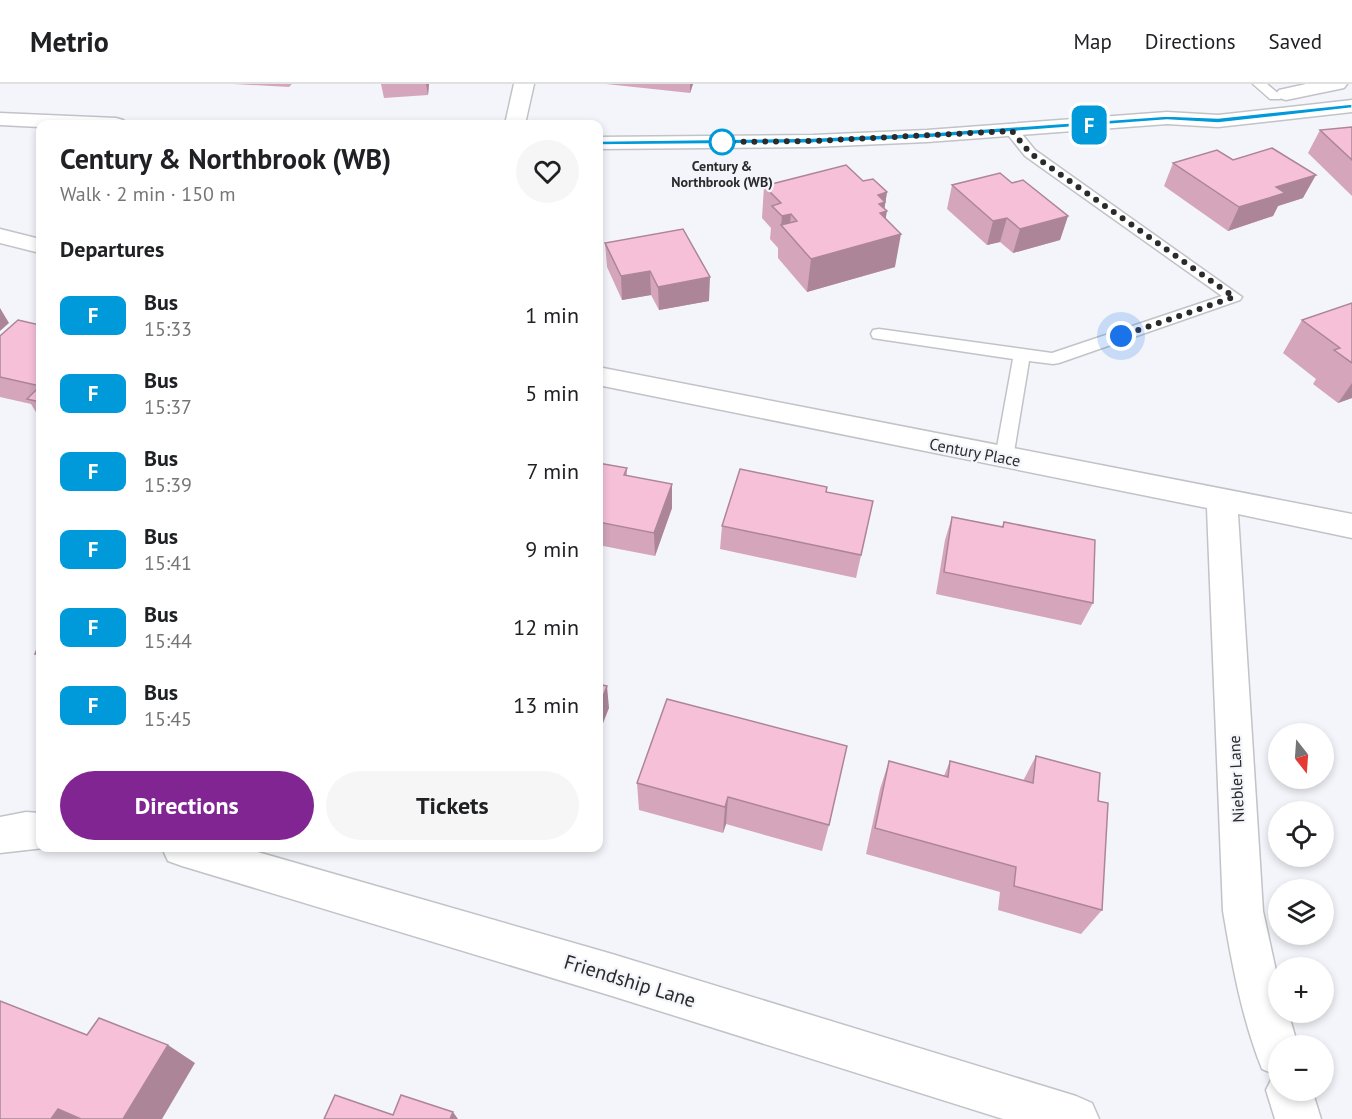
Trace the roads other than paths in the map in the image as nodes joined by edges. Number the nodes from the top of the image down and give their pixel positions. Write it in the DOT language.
graph roads {
  1 [pos="524,84"];
  2 [pos="1337,84"];
  3 [pos="1267,90"];
  4 [pos="1352,106"];
  5 [pos="1167,118"];
  6 [pos="0,120"];
  7 [pos="515,120"];
  8 [pos="36,121"];
  9 [pos="1012,131"];
  10 [pos="603,143"];
  11 [pos="0,236"];
  12 [pos="36,245"];
  13 [pos="879,334"];
  14 [pos="1022,354"];
  15 [pos="603,377"];
  16 [pos="1004,458"];
  17 [pos="1222,501"];
  18 [pos="1352,526"];
  19 [pos="36,831"];
  20 [pos="0,835"];
  21 [pos="196,852"];
  22 [pos="1273,1035"];
  23 [pos="1292,1101"];
  24 [pos="1076,1119"];
  25 [pos="1298,1119"];
  1 -- 7 [label="street"];
  2 -- 3 [label="street"];
  3 -- 5 [label="street"];
  4 -- 5 [label="street"];
  5 -- 9 [label="street"];
  6 -- 8 [label="street"];
  9 -- 10 [label="street"];
  9 -- 14 [label="lane"];
  11 -- 12 [label="street"];
  13 -- 14 [label="lane"];
  14 -- 16 [label="lane"];
  15 -- 16 [label="street, Century Place"];
  16 -- 17 [label="street, Century Place"];
  17 -- 18 [label="street, Century Place"];
  17 -- 22 [label="street, Niebler Lane"];
  19 -- 20 [label="street"];
  21 -- 24 [label="street, Friendship Lane"];
  23 -- 25 [label="street"];
}
